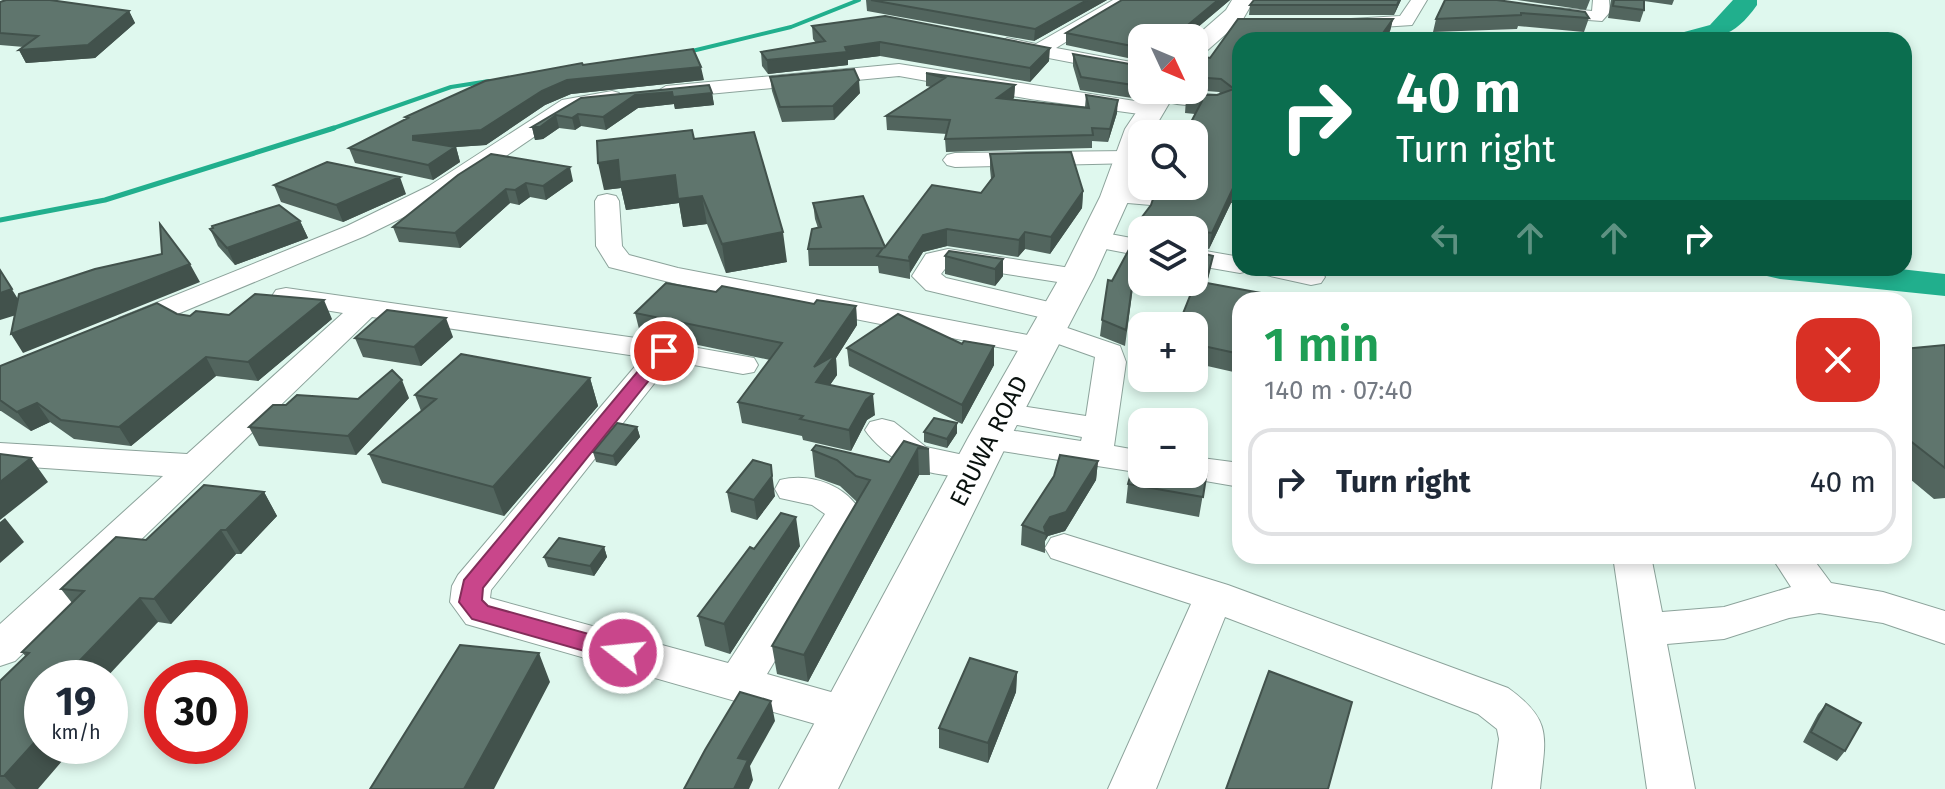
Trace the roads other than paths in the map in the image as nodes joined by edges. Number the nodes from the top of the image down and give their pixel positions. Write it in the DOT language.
graph roads {
  1 [pos="1126,0"];
  2 [pos="1243,0"];
  3 [pos="1419,0"];
  4 [pos="1601,0"];
  5 [pos="1525,9"];
  6 [pos="1336,24"];
  7 [pos="989,41"];
  8 [pos="1208,41"];
  9 [pos="1039,50"];
  10 [pos="1128,81"];
  11 [pos="1128,91"];
  12 [pos="1208,99"];
  13 [pos="1219,101"];
  14 [pos="955,160"];
  15 [pos="1128,178"];
  16 [pos="408,185"];
  17 [pos="1128,188"];
  18 [pos="438,191"];
  19 [pos="607,201"];
  20 [pos="1094,239"];
  21 [pos="1128,245"];
  22 [pos="1208,259"];
  23 [pos="1232,264"];
  24 [pos="1025,269"];
  25 [pos="1289,276"];
  26 [pos="1311,282"];
  27 [pos="286,296"];
  28 [pos="365,308"];
  29 [pos="1047,313"];
  30 [pos="105,334"];
  31 [pos="664,351"];
  32 [pos="743,365"];
  33 [pos="882,430"];
  34 [pos="989,440"];
  35 [pos="1098,442"];
  36 [pos="0,454"];
  37 [pos="1128,456"];
  38 [pos="196,466"];
  39 [pos="1208,471"];
  40 [pos="1232,474"];
  41 [pos="793,489"];
  42 [pos="1064,548"];
  43 [pos="1633,564"];
  44 [pos="1796,564"];
  45 [pos="1214,596"];
  46 [pos="1820,598"];
  47 [pos="1644,628"];
  48 [pos="1945,628"];
  49 [pos="0,649"];
  50 [pos="738,684"];
  51 [pos="847,714"];
  52 [pos="808,789"];
  53 [pos="1132,789"];
  54 [pos="1516,789"];
  55 [pos="1671,789"];
  1 -- 9 [label="street"];
  2 -- 8 [label="main road"];
  3 -- 6 [label="street"];
  4 -- 5 [label="street"];
  7 -- 9 [label="street"];
  9 -- 10 [label="street"];
  11 -- 18 [label="street"];
  12 -- 13 [label="street"];
  14 -- 15 [label="street"];
  16 -- 18 [label="street"];
  17 -- 20 [label="main road, ERUWA ROAD"];
  18 -- 30 [label="street"];
  19 -- 29 [label="street"];
  20 -- 21 [label="street"];
  20 -- 29 [label="main road, ERUWA ROAD"];
  22 -- 23 [label="street"];
  24 -- 29 [label="street"];
  24 -- 29 [label="street"];
  24 -- 29 [label="street"];
  25 -- 26 [label="street"];
  27 -- 28 [label="street"];
  28 -- 31 [label="street"];
  28 -- 38 [label="street"];
  29 -- 34 [label="main road, ERUWA ROAD"];
  29 -- 35 [label="street"];
  31 -- 32 [label="street"];
  31 -- 50 [label="street"];
  33 -- 34 [label="street"];
  34 -- 35 [label="street"];
  34 -- 51 [label="main road, ERUWA ROAD"];
  35 -- 37 [label="street"];
  36 -- 38 [label="street"];
  38 -- 49 [label="street"];
  39 -- 40 [label="street"];
  41 -- 50 [label="street"];
  42 -- 45 [label="street"];
  43 -- 47 [label="street"];
  44 -- 46 [label="street"];
  45 -- 53 [label="street"];
  45 -- 54 [label="street"];
  46 -- 47 [label="street"];
  46 -- 48 [label="street"];
  47 -- 55 [label="street"];
  50 -- 51 [label="street"];
  51 -- 52 [label="main road, ERUWA ROAD"];
}
